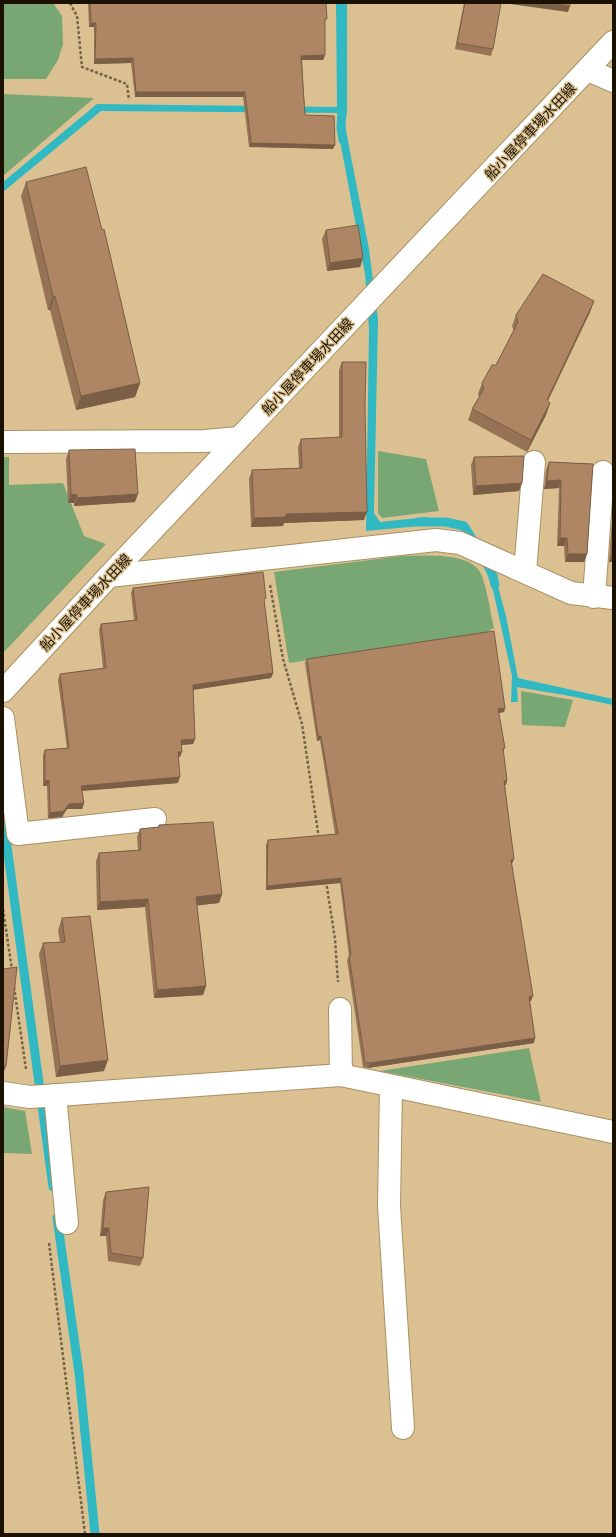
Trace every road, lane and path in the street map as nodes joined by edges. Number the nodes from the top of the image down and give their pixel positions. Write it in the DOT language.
graph roads {
  1 [pos="70,3"];
  2 [pos="613,42"];
  3 [pos="588,70"];
  4 [pos="613,81"];
  5 [pos="129,100"];
  6 [pos="239,438"];
  7 [pos="3,442"];
  8 [pos="534,462"];
  9 [pos="603,472"];
  10 [pos="265,559"];
  11 [pos="525,572"];
  12 [pos="109,576"];
  13 [pos="604,598"];
  14 [pos="3,691"];
  15 [pos="3,718"];
  16 [pos="155,819"];
  17 [pos="320,847"];
  18 [pos="325,878"];
  19 [pos="3,909"];
  20 [pos="12,972"];
  21 [pos="13,980"];
  22 [pos="340,1009"];
  23 [pos="342,1075"];
  24 [pos="391,1086"];
  25 [pos="3,1094"];
  26 [pos="56,1095"];
  27 [pos="30,1097"];
  28 [pos="613,1132"];
  29 [pos="68,1223"];
  30 [pos="48,1238"];
  31 [pos="402,1428"];
  32 [pos="85,1534"];
  1 -- 5 [label="path"];
  2 -- 3 [label="street, 船小屋停車場水田線"];
  3 -- 4 [label="street"];
  3 -- 6 [label="street, 船小屋停車場水田線"];
  6 -- 7 [label="street"];
  6 -- 12 [label="street, 船小屋停車場水田線"];
  8 -- 11 [label="street"];
  9 -- 13 [label="street"];
  10 -- 11 [label="street"];
  10 -- 12 [label="street"];
  10 -- 17 [label="path"];
  11 -- 13 [label="street"];
  12 -- 14 [label="street, 船小屋停車場水田線"];
  15 -- 16 [label="street"];
  18 -- 22 [label="path"];
  19 -- 20 [label="path"];
  21 -- 27 [label="path"];
  22 -- 23 [label="street"];
  23 -- 24 [label="street"];
  23 -- 26 [label="street"];
  24 -- 28 [label="street"];
  24 -- 31 [label="street"];
  25 -- 27 [label="street"];
  26 -- 27 [label="street"];
  26 -- 29 [label="street"];
  30 -- 32 [label="path"];
}
